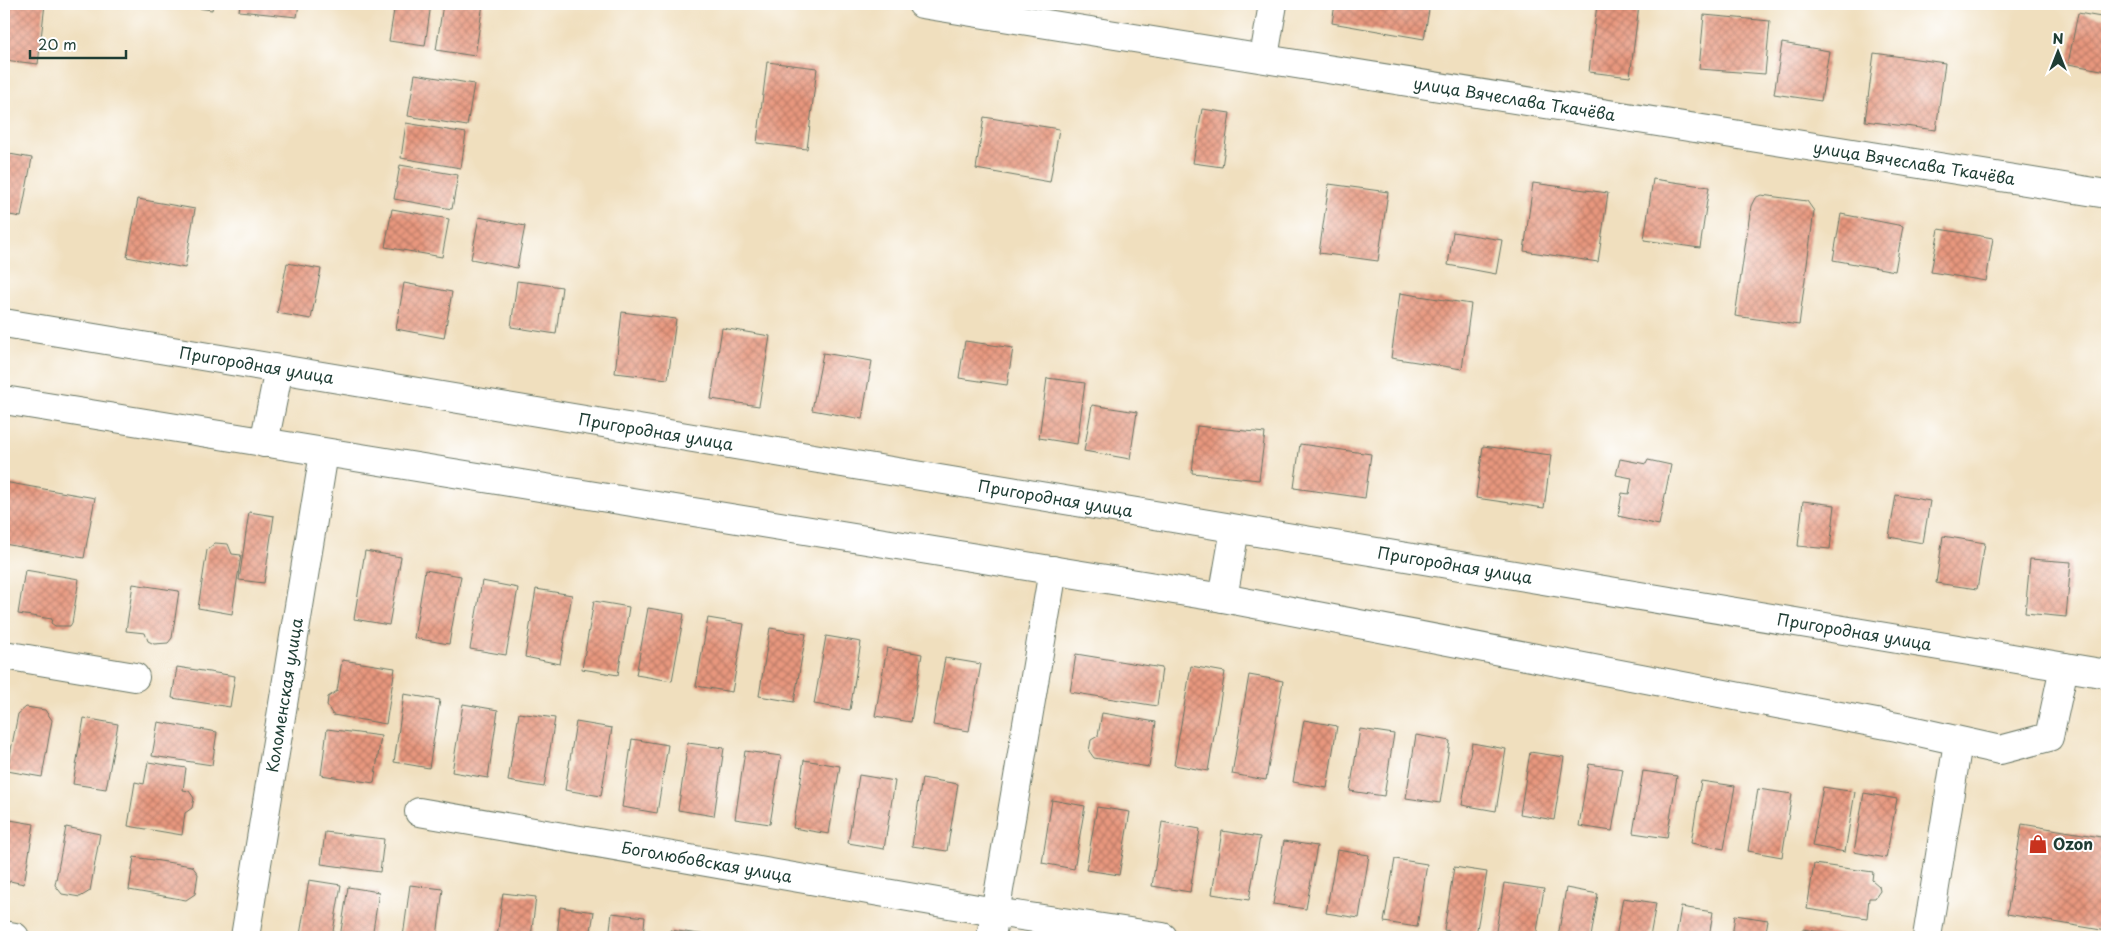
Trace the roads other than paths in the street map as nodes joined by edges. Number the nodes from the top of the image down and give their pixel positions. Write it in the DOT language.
graph roads {
  1 [pos="922,4"];
  2 [pos="1272,4"];
  3 [pos="1264,57"];
  4 [pos="2107,194"];
  5 [pos="4,323"];
  6 [pos="279,369"];
  7 [pos="4,400"];
  8 [pos="264,443"];
  9 [pos="324,453"];
  10 [pos="1235,529"];
  11 [pos="1053,570"];
  12 [pos="1223,598"];
  13 [pos="4,655"];
  14 [pos="2064,667"];
  15 [pos="2107,674"];
  16 [pos="135,677"];
  17 [pos="1958,742"];
  18 [pos="419,812"];
  19 [pos="993,924"];
  20 [pos="4,936"];
  21 [pos="15,937"];
  22 [pos="245,937"];
  23 [pos="1162,937"];
  24 [pos="1927,937"];
  1 -- 3 [label="street, улица Вячеслава Ткачёва"];
  2 -- 3 [label="street"];
  3 -- 4 [label="street, улица Вячеслава Ткачёва"];
  5 -- 6 [label="street, Пригородная улица"];
  6 -- 8 [label="street"];
  6 -- 10 [label="street, Пригородная улица"];
  7 -- 8 [label="street"];
  8 -- 9 [label="street"];
  9 -- 11 [label="street"];
  9 -- 22 [label="street, Коломенская улица"];
  10 -- 12 [label="street"];
  10 -- 14 [label="street, Пригородная улица"];
  11 -- 12 [label="street"];
  11 -- 19 [label="street"];
  12 -- 17 [label="street"];
  13 -- 16 [label="street"];
  14 -- 15 [label="street, Пригородная улица"];
  14 -- 17 [label="street"];
  17 -- 24 [label="street"];
  18 -- 19 [label="street, Боголюбовская улица"];
  19 -- 23 [label="street, Боголюбовская улица"];
  20 -- 21 [label="street"];
}
